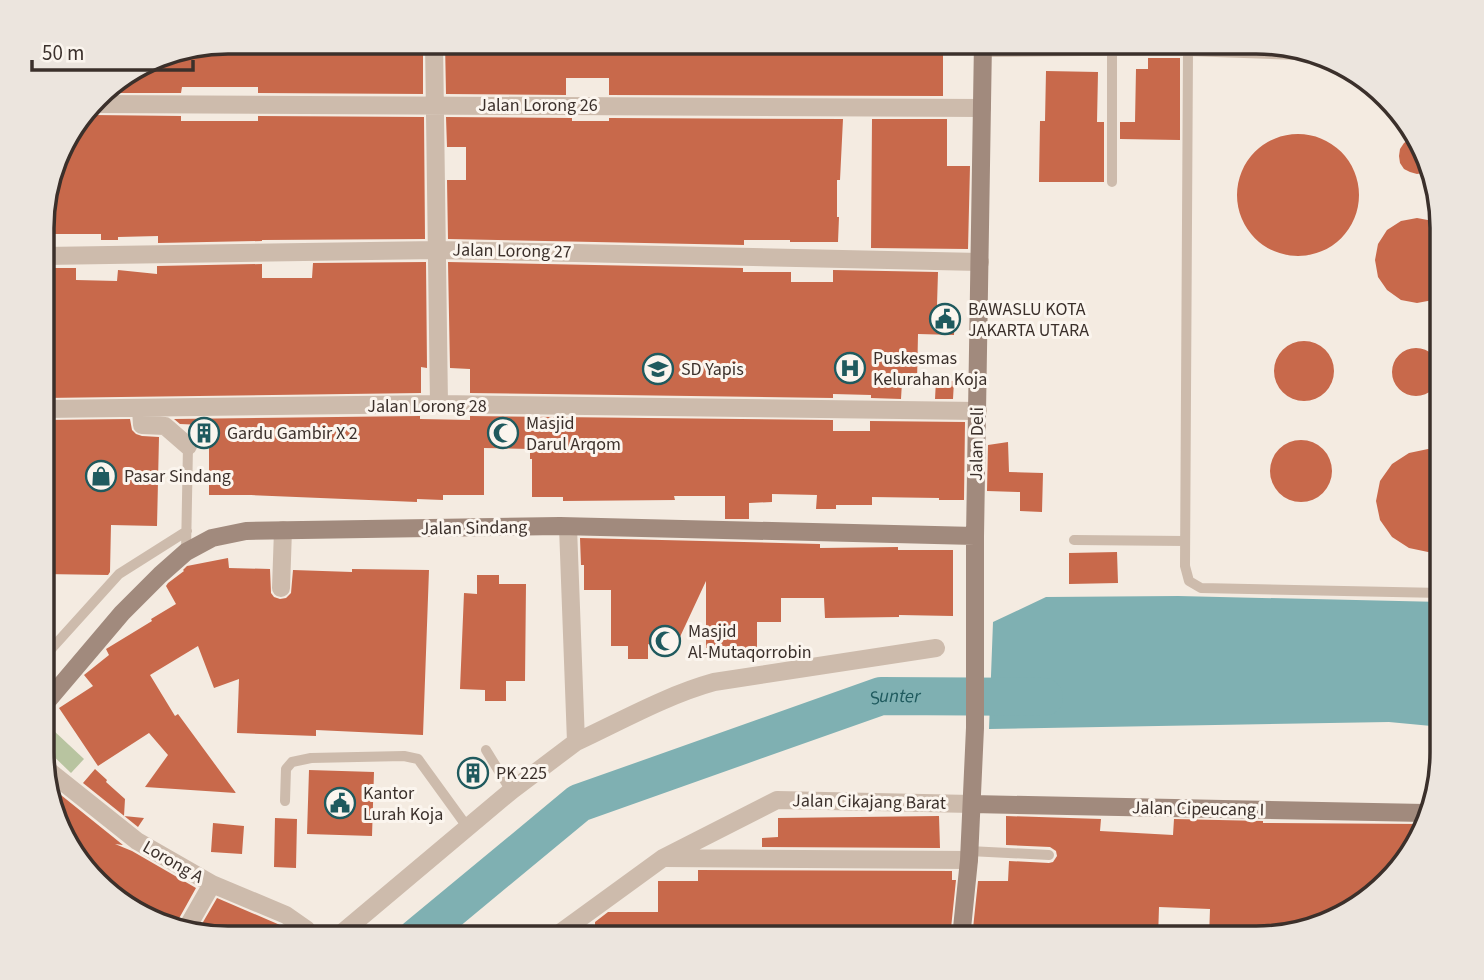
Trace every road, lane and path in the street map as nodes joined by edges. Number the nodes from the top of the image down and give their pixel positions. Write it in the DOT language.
graph roads {
  1 [pos="983,54"];
  2 [pos="1112,54"];
  3 [pos="1188,54"];
  4 [pos="434,55"];
  5 [pos="108,104"];
  6 [pos="435,104"];
  7 [pos="982,108"];
  8 [pos="1112,182"];
  9 [pos="437,250"];
  10 [pos="54,256"];
  11 [pos="980,262"];
  12 [pos="439,404"];
  13 [pos="141,408"];
  14 [pos="54,409"];
  15 [pos="978,411"];
  16 [pos="188,446"];
  17 [pos="568,527"];
  18 [pos="283,530"];
  19 [pos="187,531"];
  20 [pos="975,537"];
  21 [pos="1074,540"];
  22 [pos="1185,541"];
  23 [pos="186,552"];
  24 [pos="281,588"];
  25 [pos="1429,593"];
  26 [pos="54,646"];
  27 [pos="936,648"];
  28 [pos="54,693"];
  29 [pos="576,742"];
  30 [pos="486,750"];
  31 [pos="57,777"];
  32 [pos="511,791"];
  33 [pos="285,801"];
  34 [pos="972,804"];
  35 [pos="1418,813"];
  36 [pos="468,828"];
  37 [pos="1049,855"];
  38 [pos="969,856"];
  39 [pos="663,858"];
  40 [pos="212,884"];
  41 [pos="191,921"];
  42 [pos="962,925"];
  43 [pos="302,926"];
  44 [pos="351,926"];
  45 [pos="570,926"];
  1 -- 7 [label="street, Jalan Deli"];
  2 -- 8 [label="lane"];
  3 -- 22 [label="lane"];
  4 -- 6 [label="street"];
  5 -- 6 [label="street, Jalan Lorong 26"];
  6 -- 7 [label="street, Jalan Lorong 26"];
  6 -- 9 [label="street"];
  7 -- 11 [label="street, Jalan Deli"];
  9 -- 10 [label="street, Jalan Lorong 27"];
  9 -- 11 [label="street, Jalan Lorong 27"];
  9 -- 12 [label="street"];
  11 -- 15 [label="street, Jalan Deli"];
  12 -- 13 [label="street, Jalan Lorong 28"];
  12 -- 15 [label="street, Jalan Lorong 28"];
  13 -- 14 [label="street, Jalan Lorong 28"];
  13 -- 16 [label="street"];
  15 -- 20 [label="street, Jalan Deli"];
  16 -- 19 [label="lane"];
  17 -- 18 [label="street, Jalan Sindang"];
  17 -- 20 [label="street, Jalan Sindang"];
  17 -- 29 [label="street"];
  18 -- 23 [label="street, Jalan Sindang"];
  18 -- 24 [label="street"];
  19 -- 23 [label="lane"];
  19 -- 26 [label="lane"];
  20 -- 34 [label="street, Jalan Deli"];
  21 -- 22 [label="lane"];
  22 -- 25 [label="lane"];
  23 -- 28 [label="street, Jalan Sindang"];
  27 -- 29 [label="street"];
  29 -- 32 [label="street"];
  30 -- 32 [label="lane"];
  31 -- 40 [label="street, Lorong A"];
  32 -- 36 [label="street"];
  33 -- 36 [label="lane"];
  34 -- 35 [label="street, Jalan Cipeucang I"];
  34 -- 38 [label="street, Jalan Deli"];
  34 -- 39 [label="street, Jalan Cikajang Barat"];
  36 -- 44 [label="street"];
  37 -- 38 [label="lane"];
  38 -- 39 [label="street"];
  38 -- 42 [label="street, Jalan Deli"];
  39 -- 45 [label="street, Jalan Cikajang Barat"];
  40 -- 41 [label="street"];
  40 -- 43 [label="street, Lorong A"];
}
